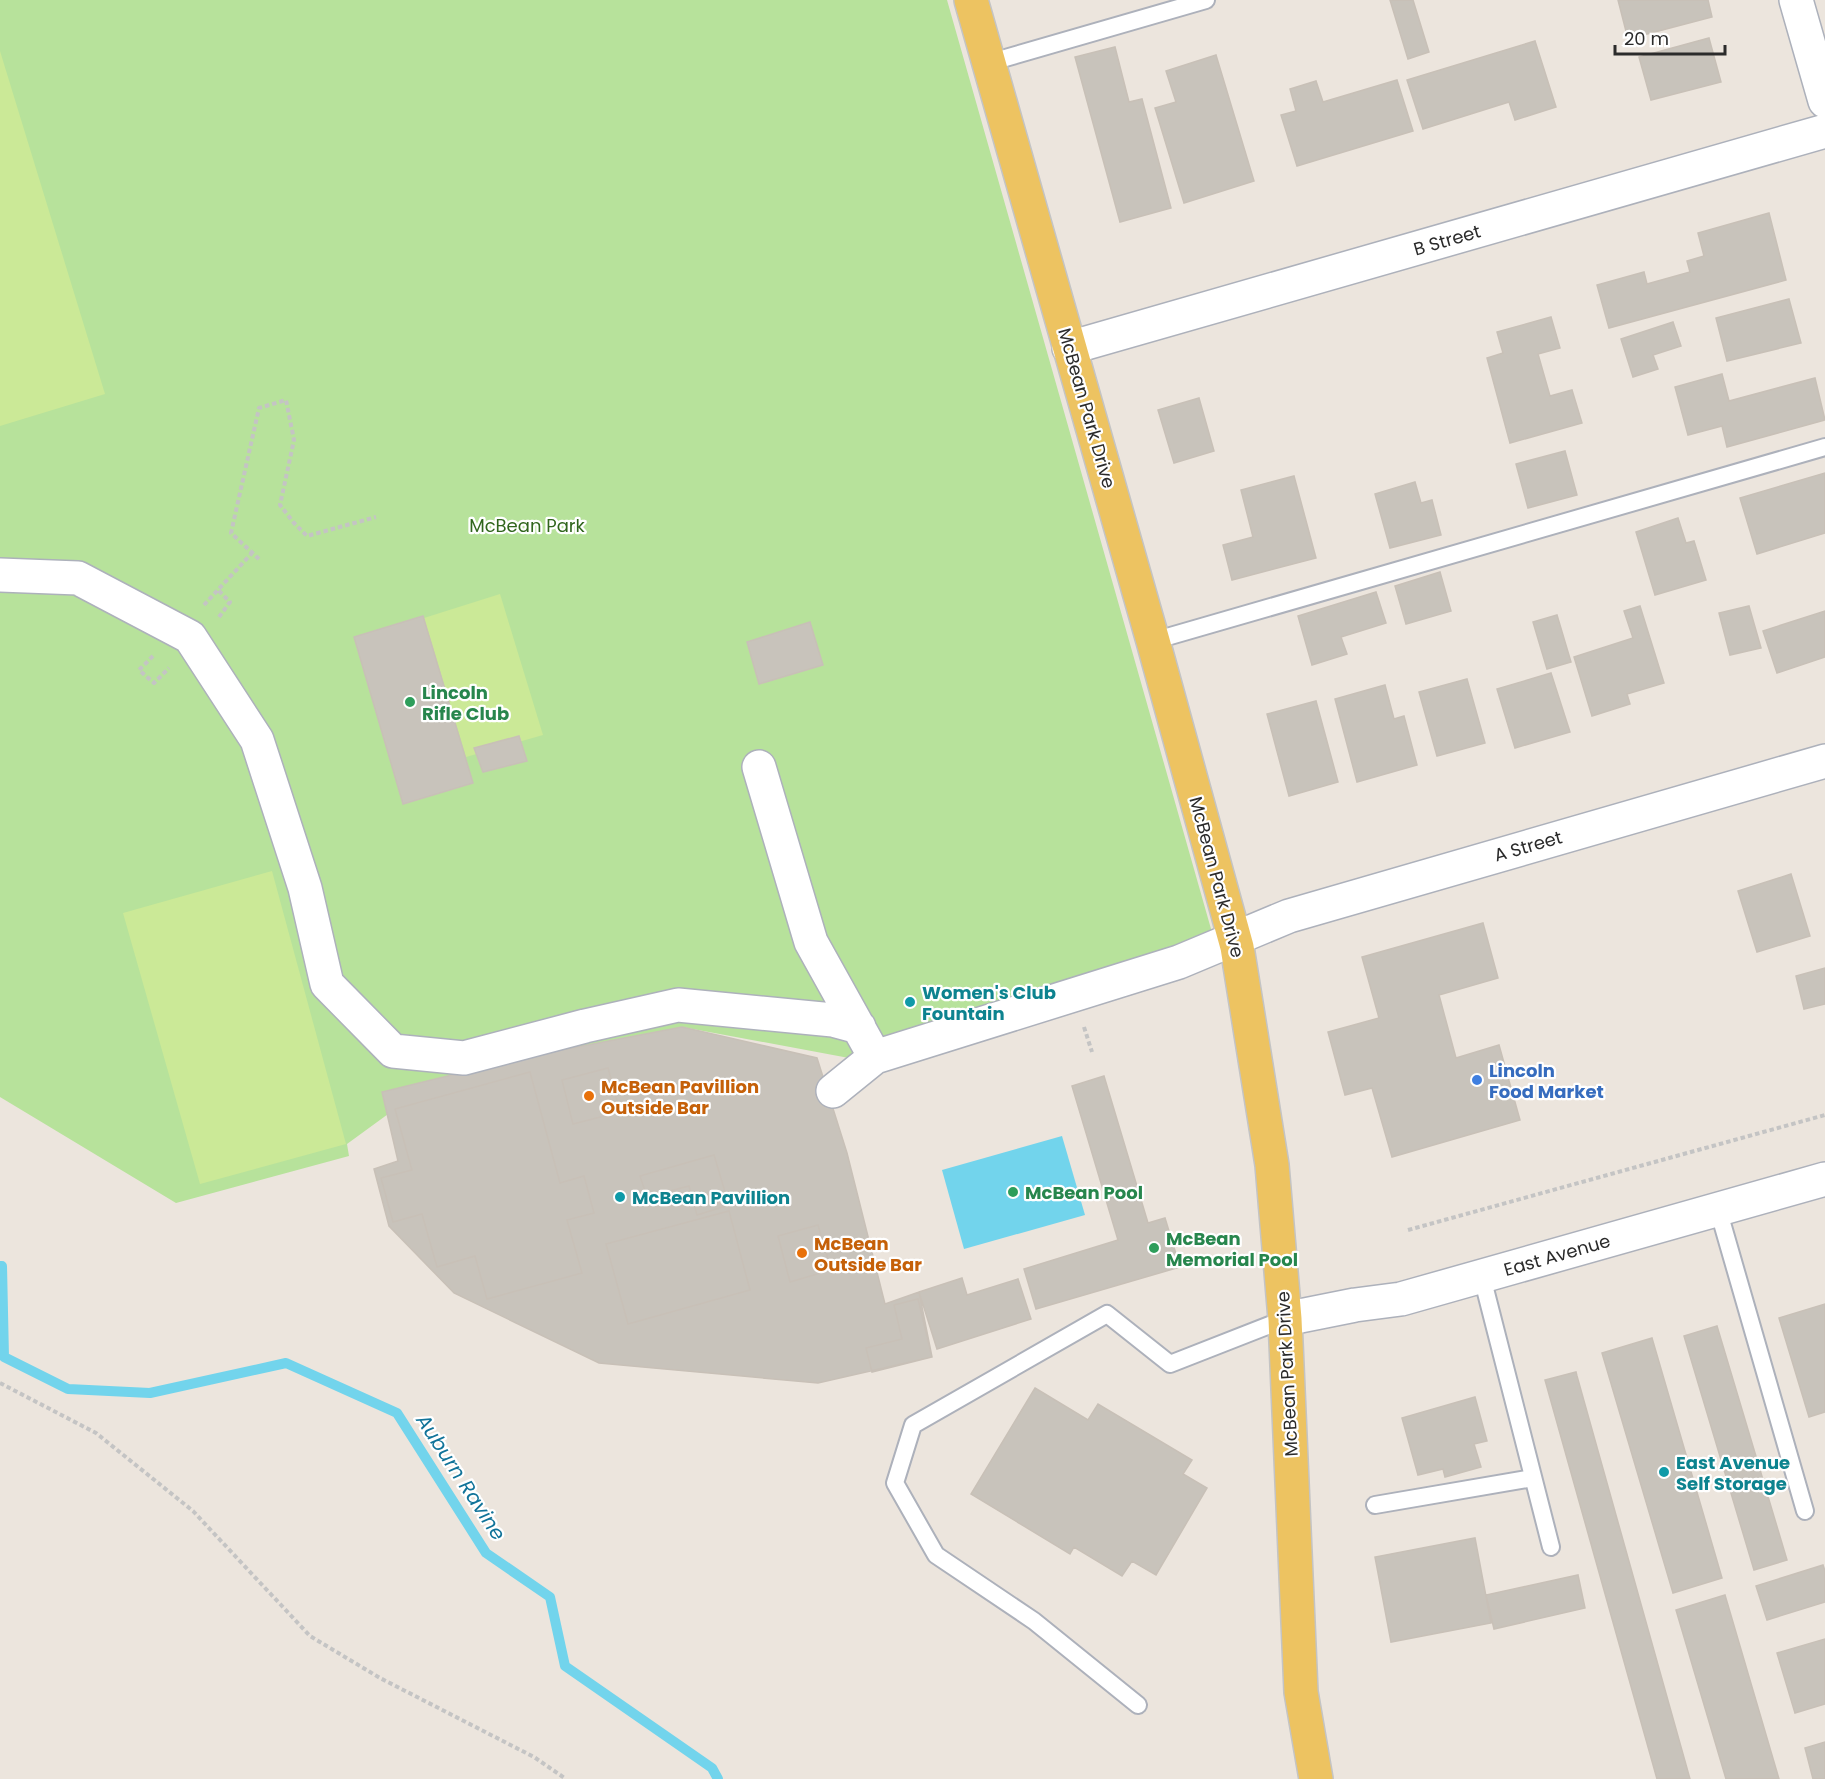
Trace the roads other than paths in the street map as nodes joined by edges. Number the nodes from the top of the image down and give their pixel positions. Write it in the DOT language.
graph roads {
  1 [pos="971,0"];
  2 [pos="1206,0"];
  3 [pos="1796,0"];
  4 [pos="988,63"];
  5 [pos="1825,101"];
  6 [pos="1825,131"];
  7 [pos="1070,348"];
  8 [pos="1825,447"];
  9 [pos="0,575"];
  10 [pos="1153,641"];
  11 [pos="1825,761"];
  12 [pos="759,767"];
  13 [pos="1235,940"];
  14 [pos="859,1028"];
  15 [pos="875,1057"];
  16 [pos="833,1091"];
  17 [pos="1825,1179"];
  18 [pos="1718,1209"];
  19 [pos="1482,1277"];
  20 [pos="1285,1319"];
  21 [pos="1533,1478"];
  22 [pos="1376,1505"];
  23 [pos="1805,1511"];
  24 [pos="1551,1547"];
  25 [pos="1138,1705"];
  26 [pos="1317,1779"];
  1 -- 4 [label="main road, McBean Park Drive"];
  2 -- 4 [label="lane"];
  3 -- 5 [label="street"];
  4 -- 7 [label="main road, McBean Park Drive"];
  6 -- 7 [label="street, B Street"];
  7 -- 10 [label="main road, McBean Park Drive"];
  8 -- 10 [label="lane"];
  9 -- 14 [label="street"];
  10 -- 13 [label="main road, McBean Park Drive"];
  11 -- 13 [label="street, A Street"];
  12 -- 14 [label="street"];
  13 -- 15 [label="street, A Street"];
  13 -- 20 [label="main road, McBean Park Drive"];
  14 -- 15 [label="street"];
  15 -- 16 [label="street"];
  17 -- 18 [label="street, East Avenue"];
  18 -- 19 [label="street, East Avenue"];
  18 -- 23 [label="lane"];
  19 -- 20 [label="street, East Avenue"];
  19 -- 21 [label="lane"];
  20 -- 25 [label="lane"];
  20 -- 26 [label="main road, McBean Park Drive"];
  21 -- 22 [label="lane"];
  21 -- 24 [label="lane"];
}
